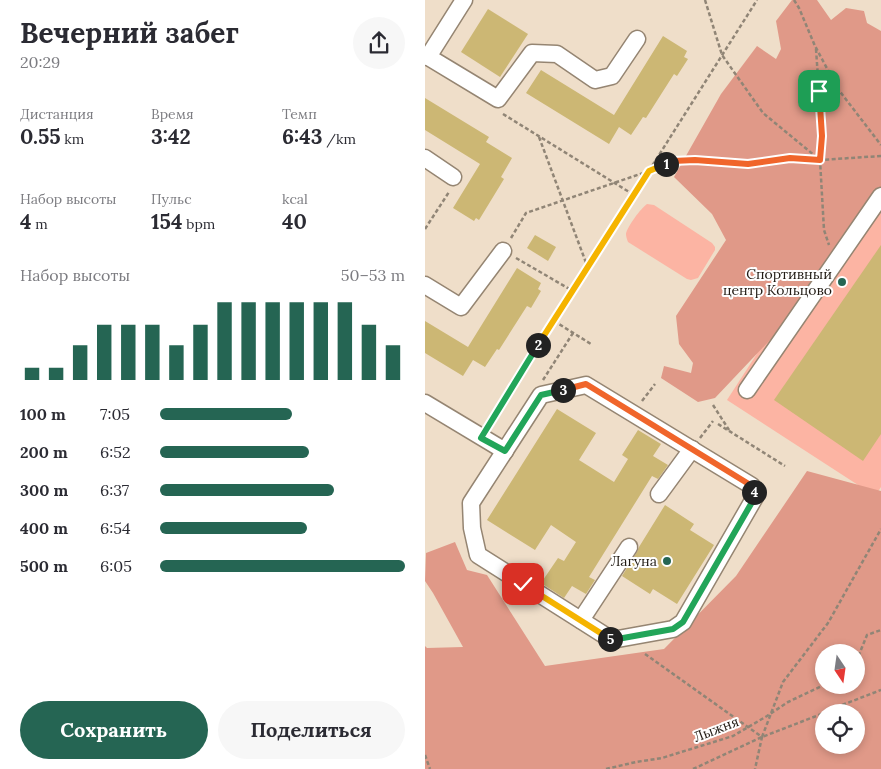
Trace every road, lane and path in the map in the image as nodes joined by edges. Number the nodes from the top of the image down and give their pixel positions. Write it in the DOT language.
graph roads {
  1 [pos="465,0"];
  2 [pos="705,0"];
  3 [pos="757,0"];
  4 [pos="794,0"];
  5 [pos="637,39"];
  6 [pos="815,46"];
  7 [pos="722,55"];
  8 [pos="426,56"];
  9 [pos="498,99"];
  10 [pos="539,136"];
  11 [pos="881,145"];
  12 [pos="881,156"];
  13 [pos="425,158"];
  14 [pos="820,160"];
  15 [pos="649,171"];
  16 [pos="453,176"];
  17 [pos="615,183"];
  18 [pos="634,195"];
  19 [pos="881,196"];
  20 [pos="562,200"];
  21 [pos="425,229"];
  22 [pos="503,251"];
  23 [pos="835,263"];
  24 [pos="588,268"];
  25 [pos="425,286"];
  26 [pos="573,291"];
  27 [pos="554,321"];
  28 [pos="591,344"];
  29 [pos="655,384"];
  30 [pos="747,390"];
  31 [pos="425,403"];
  32 [pos="713,405"];
  33 [pos="633,414"];
  34 [pos="713,421"];
  35 [pos="718,424"];
  36 [pos="729,431"];
  37 [pos="481,438"];
  38 [pos="692,449"];
  39 [pos="505,451"];
  40 [pos="785,466"];
  41 [pos="659,494"];
  42 [pos="881,529"];
  43 [pos="629,547"];
  44 [pos="581,620"];
  45 [pos="881,630"];
  46 [pos="863,644"];
  47 [pos="645,654"];
  48 [pos="815,689"];
  49 [pos="881,690"];
  50 [pos="846,704"];
  51 [pos="772,713"];
  52 [pos="815,716"];
  53 [pos="748,727"];
  54 [pos="762,737"];
  55 [pos="425,755"];
  56 [pos="430,769"];
  57 [pos="606,769"];
  58 [pos="693,769"];
  59 [pos="755,769"];
  1 -- 8 [label="street"];
  2 -- 7 [label="path"];
  3 -- 7 [label="path"];
  4 -- 6 [label="path"];
  5 -- 9 [label="street"];
  6 -- 11 [label="path"];
  6 -- 14 [label="path"];
  7 -- 14 [label="path"];
  7 -- 15 [label="path"];
  8 -- 9 [label="street"];
  9 -- 10 [label="path"];
  10 -- 17 [label="path"];
  10 -- 20 [label="path"];
  12 -- 14 [label="path"];
  13 -- 16 [label="street"];
  14 -- 15 [label="path"];
  14 -- 23 [label="path"];
  15 -- 17 [label="path"];
  15 -- 18 [label="path"];
  16 -- 21 [label="path"];
  17 -- 18 [label="path"];
  17 -- 20 [label="path"];
  18 -- 24 [label="path"];
  19 -- 23 [label="street"];
  20 -- 22 [label="path"];
  20 -- 24 [label="path"];
  22 -- 25 [label="street"];
  22 -- 26 [label="path"];
  23 -- 30 [label="street"];
  24 -- 26 [label="path"];
  26 -- 27 [label="path"];
  27 -- 28 [label="path"];
  27 -- 37 [label="path"];
  29 -- 33 [label="path"];
  31 -- 37 [label="street"];
  32 -- 36 [label="path"];
  33 -- 38 [label="street"];
  33 -- 39 [label="street"];
  34 -- 38 [label="path"];
  35 -- 36 [label="path"];
  36 -- 40 [label="path"];
  37 -- 39 [label="street"];
  38 -- 41 [label="street"];
  38 -- 44 [label="street"];
  39 -- 44 [label="street"];
  42 -- 51 [label="path"];
  43 -- 44 [label="street"];
  45 -- 46 [label="path"];
  47 -- 53 [label="path"];
  48 -- 51 [label="path, Лыжня"];
  49 -- 50 [label="path"];
  51 -- 53 [label="path, Лыжня"];
  51 -- 54 [label="path"];
  52 -- 54 [label="path"];
  53 -- 54 [label="path"];
  53 -- 57 [label="path, Лыжня"];
  54 -- 58 [label="path"];
  54 -- 59 [label="path"];
  55 -- 56 [label="path"];
}
